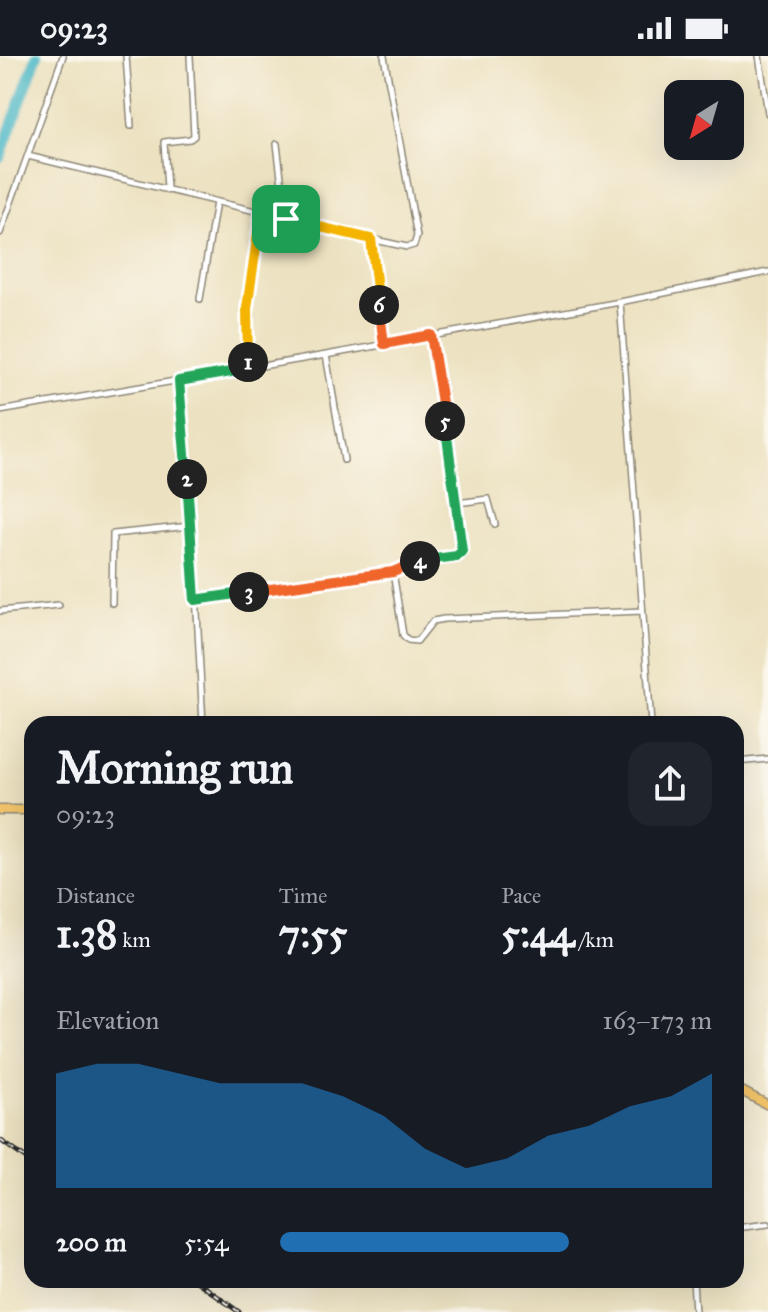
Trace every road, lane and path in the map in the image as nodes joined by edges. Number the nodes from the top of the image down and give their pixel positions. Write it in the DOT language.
graph roads {
  1 [pos="63,56"];
  2 [pos="126,56"];
  3 [pos="190,56"];
  4 [pos="384,56"];
  5 [pos="759,56"];
  6 [pos="768,113"];
  7 [pos="131,126"];
  8 [pos="277,144"];
  9 [pos="28,156"];
  10 [pos="167,189"];
  11 [pos="216,202"];
  12 [pos="261,213"];
  13 [pos="286,219"];
  14 [pos="0,233"];
  15 [pos="371,239"];
  16 [pos="768,272"];
  17 [pos="200,299"];
  18 [pos="620,302"];
  19 [pos="431,335"];
  20 [pos="384,344"];
  21 [pos="326,355"];
  22 [pos="248,369"];
  23 [pos="179,381"];
  24 [pos="0,411"];
  25 [pos="344,460"];
  26 [pos="457,503"];
  27 [pos="495,524"];
  28 [pos="190,526"];
  29 [pos="393,572"];
  30 [pos="195,600"];
  31 [pos="112,603"];
  32 [pos="59,605"];
  33 [pos="0,611"];
  34 [pos="643,611"];
  35 [pos="202,716"];
  36 [pos="650,716"];
  37 [pos="768,759"];
  38 [pos="744,761"];
  39 [pos="0,810"];
  40 [pos="24,810"];
  41 [pos="744,1092"];
  42 [pos="768,1105"];
  43 [pos="768,1224"];
  44 [pos="744,1227"];
  45 [pos="694,1288"];
  46 [pos="695,1312"];
  1 -- 9 [label="street"];
  2 -- 7 [label="street"];
  3 -- 10 [label="street"];
  4 -- 15 [label="street"];
  5 -- 6 [label="street"];
  8 -- 13 [label="street"];
  9 -- 10 [label="street"];
  9 -- 14 [label="street"];
  10 -- 11 [label="street"];
  11 -- 12 [label="street"];
  11 -- 17 [label="street"];
  12 -- 13 [label="street"];
  12 -- 22 [label="street"];
  13 -- 15 [label="street"];
  15 -- 20 [label="street"];
  16 -- 18 [label="street"];
  18 -- 19 [label="street"];
  18 -- 34 [label="street"];
  19 -- 20 [label="street"];
  19 -- 26 [label="street"];
  20 -- 21 [label="street"];
  21 -- 22 [label="street"];
  21 -- 25 [label="street"];
  22 -- 23 [label="street"];
  23 -- 24 [label="street"];
  23 -- 28 [label="street"];
  26 -- 27 [label="street"];
  26 -- 29 [label="street"];
  28 -- 30 [label="street"];
  28 -- 31 [label="street"];
  29 -- 30 [label="street"];
  29 -- 34 [label="street"];
  30 -- 35 [label="street"];
  32 -- 33 [label="street"];
  34 -- 36 [label="street"];
  37 -- 38 [label="street"];
  39 -- 40 [label="main road"];
  41 -- 42 [label="main road"];
  43 -- 44 [label="street"];
  45 -- 46 [label="street"];
}
